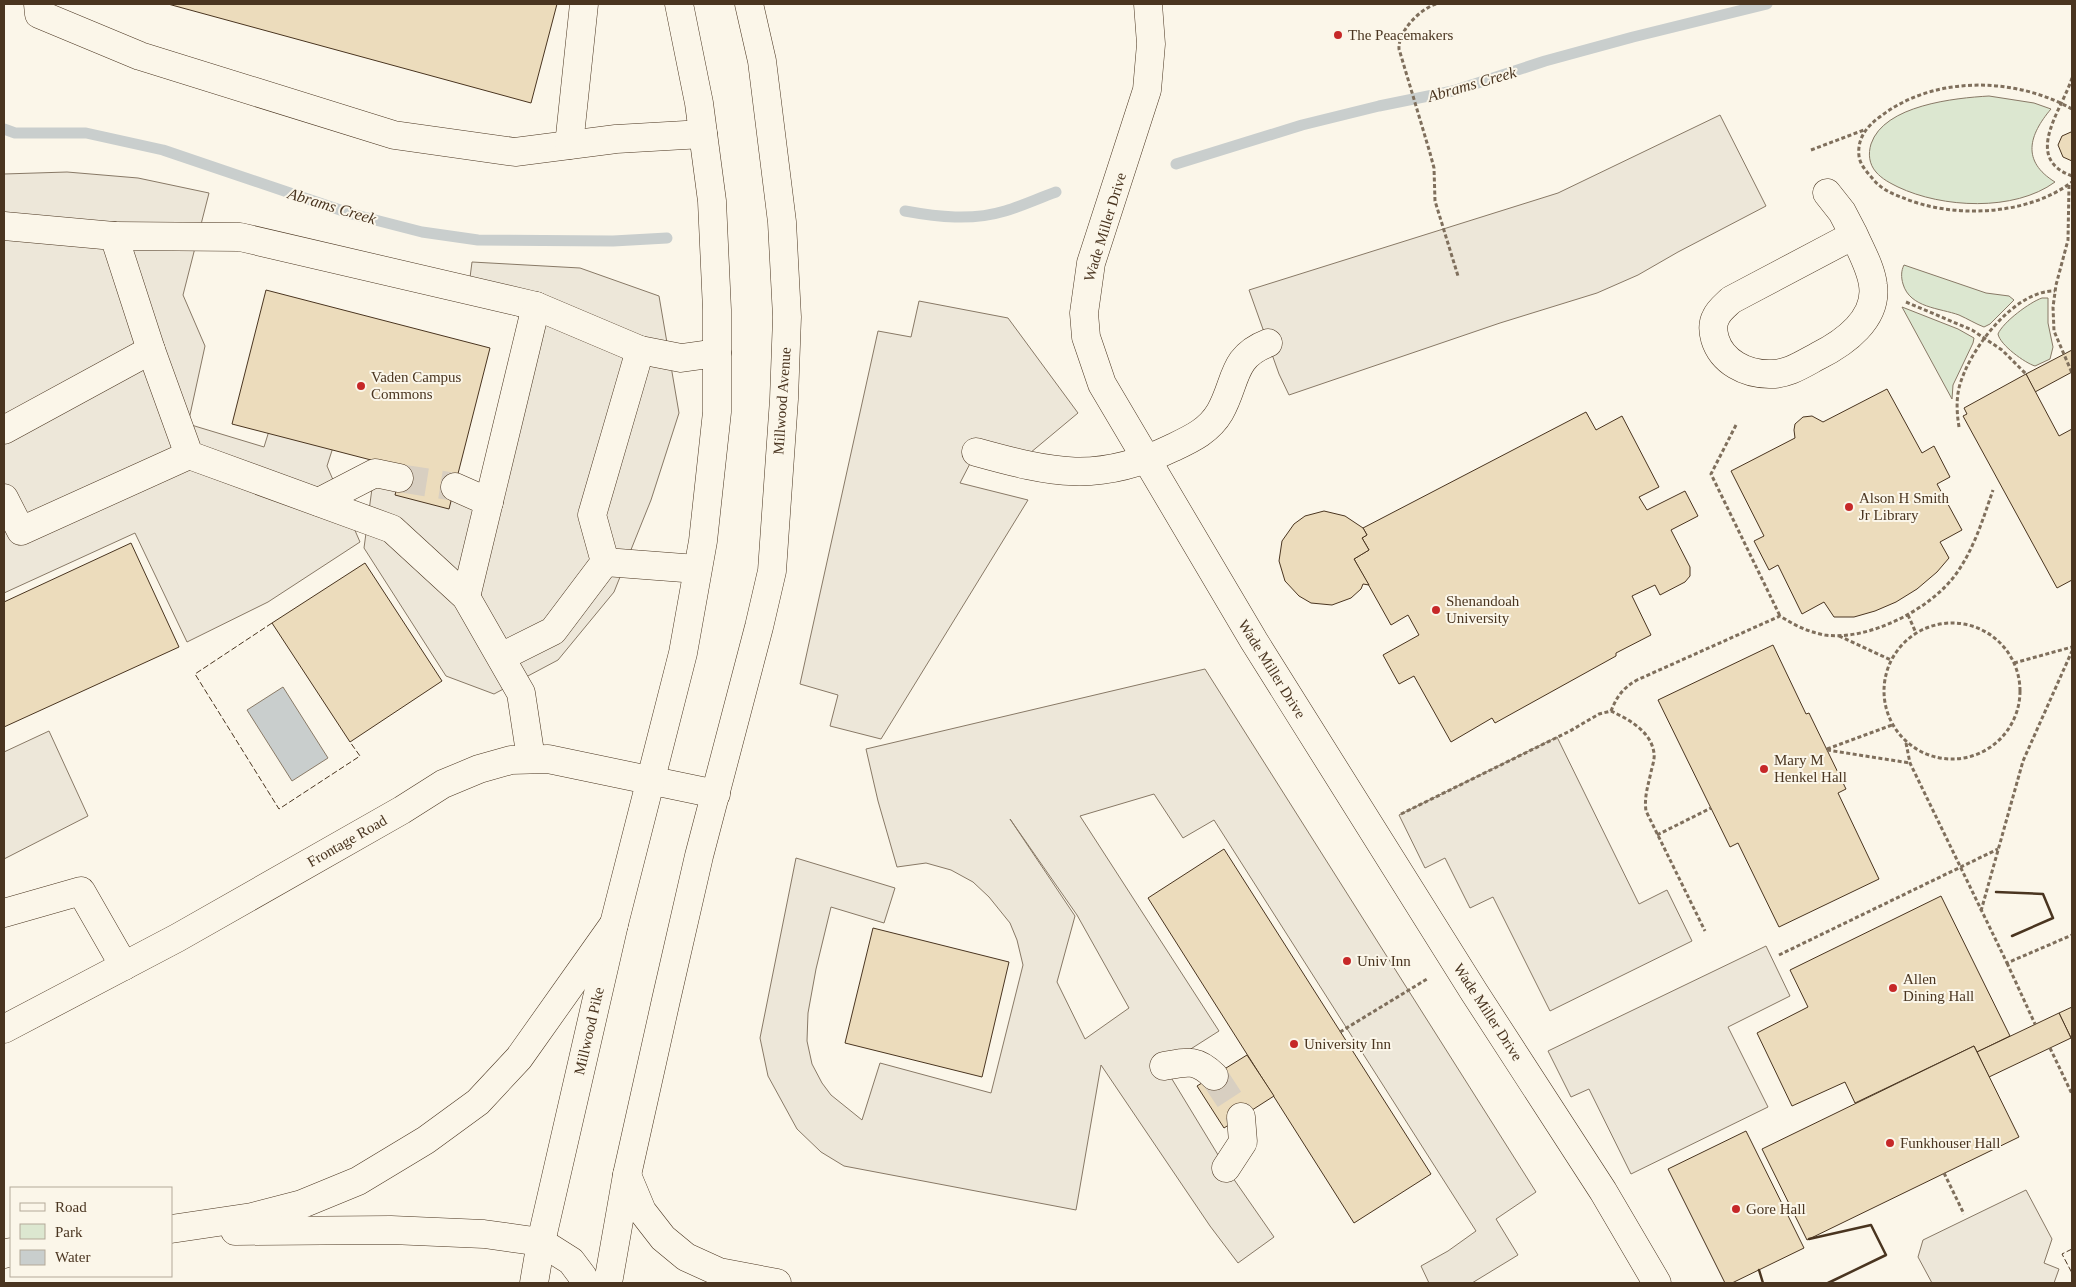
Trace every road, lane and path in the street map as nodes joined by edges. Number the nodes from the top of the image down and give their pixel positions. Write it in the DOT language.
graph roads {
  1 [pos="38,4"];
  2 [pos="584,4"];
  3 [pos="679,4"];
  4 [pos="749,4"];
  5 [pos="1148,4"];
  6 [pos="1436,4"];
  7 [pos="2072,78"];
  8 [pos="2061,104"];
  9 [pos="2072,110"];
  10 [pos="1864,130"];
  11 [pos="703,134"];
  12 [pos="569,145"];
  13 [pos="1811,150"];
  14 [pos="2072,176"];
  15 [pos="2071,183"];
  16 [pos="1827,194"];
  17 [pos="4,226"];
  18 [pos="114,236"];
  19 [pos="1854,236"];
  20 [pos="1458,276"];
  21 [pos="2055,291"];
  22 [pos="1899,299"];
  23 [pos="536,306"];
  24 [pos="1985,338"];
  25 [pos="1268,342"];
  26 [pos="151,350"];
  27 [pos="640,350"];
  28 [pos="717,353"];
  29 [pos="2072,373"];
  30 [pos="2026,374"];
  31 [pos="1736,425"];
  32 [pos="1959,427"];
  33 [pos="4,430"];
  34 [pos="976,452"];
  35 [pos="188,455"];
  36 [pos="1146,461"];
  37 [pos="399,478"];
  38 [pos="455,487"];
  39 [pos="1993,490"];
  40 [pos="4,498"];
  41 [pos="319,502"];
  42 [pos="489,502"];
  43 [pos="606,562"];
  44 [pos="697,569"];
  45 [pos="466,596"];
  46 [pos="1908,615"];
  47 [pos="1780,616"];
  48 [pos="1916,632"];
  49 [pos="1838,636"];
  50 [pos="2072,649"];
  51 [pos="501,658"];
  52 [pos="1892,660"];
  53 [pos="2014,663"];
  54 [pos="1611,711"];
  55 [pos="1892,725"];
  56 [pos="1906,743"];
  57 [pos="531,759"];
  58 [pos="1910,764"];
  59 [pos="650,781"];
  60 [pos="716,794"];
  61 [pos="1711,808"];
  62 [pos="1371,828"];
  63 [pos="1657,835"];
  64 [pos="1998,848"];
  65 [pos="1961,867"];
  66 [pos="1981,912"];
  67 [pos="4,913"];
  68 [pos="614,924"];
  69 [pos="1705,930"];
  70 [pos="2072,935"];
  71 [pos="1779,956"];
  72 [pos="2007,963"];
  73 [pos="124,966"];
  74 [pos="1430,978"];
  75 [pos="2035,1024"];
  76 [pos="4,1030"];
  77 [pos="1340,1032"];
  78 [pos="2050,1048"];
  79 [pos="1164,1066"];
  80 [pos="1214,1076"];
  81 [pos="2072,1094"];
  82 [pos="1241,1117"];
  83 [pos="1226,1168"];
  84 [pos="1944,1173"];
  85 [pos="627,1174"];
  86 [pos="1964,1214"];
  87 [pos="172,1230"];
  88 [pos="172,1230"];
  89 [pos="541,1242"];
  90 [pos="534,1283"];
  91 [pos="585,1283"];
  92 [pos="608,1283"];
  93 [pos="777,1283"];
  94 [pos="1656,1283"];
  1 -- 12 [label="main road"];
  2 -- 12 [label="main road"];
  3 -- 11 [label="main road"];
  4 -- 60 [label="main road, Millwood Avenue"];
  5 -- 36 [label="main road, Wade Miller Drive"];
  6 -- 20 [label="path"];
  7 -- 8 [label="path"];
  8 -- 9 [label="path"];
  8 -- 10 [label="path"];
  8 -- 14 [label="path"];
  10 -- 13 [label="path"];
  10 -- 15 [label="path"];
  11 -- 12 [label="main road"];
  11 -- 28 [label="main road"];
  15 -- 21 [label="path"];
  16 -- 19 [label="main road"];
  17 -- 18 [label="main road"];
  18 -- 23 [label="main road"];
  18 -- 26 [label="main road"];
  19 -- 19 [label="main road"];
  21 -- 24 [label="path"];
  21 -- 29 [label="path"];
  22 -- 24 [label="path"];
  23 -- 27 [label="main road"];
  23 -- 42 [label="main road"];
  24 -- 30 [label="path"];
  24 -- 32 [label="path"];
  25 -- 36 [label="main road"];
  26 -- 33 [label="main road"];
  26 -- 35 [label="main road"];
  27 -- 28 [label="main road"];
  27 -- 43 [label="main road"];
  28 -- 44 [label="main road"];
  31 -- 47 [label="path"];
  34 -- 36 [label="main road"];
  35 -- 40 [label="main road"];
  35 -- 41 [label="main road"];
  36 -- 62 [label="main road, Wade Miller Drive"];
  37 -- 41 [label="main road"];
  38 -- 42 [label="main road"];
  39 -- 46 [label="path"];
  41 -- 45 [label="main road"];
  42 -- 45 [label="main road"];
  43 -- 44 [label="main road"];
  43 -- 51 [label="main road"];
  44 -- 59 [label="main road"];
  45 -- 51 [label="main road"];
  46 -- 48 [label="path"];
  46 -- 49 [label="path"];
  47 -- 49 [label="path"];
  47 -- 54 [label="path"];
  48 -- 52 [label="path"];
  48 -- 53 [label="path"];
  49 -- 52 [label="path"];
  50 -- 53 [label="path"];
  50 -- 64 [label="path"];
  51 -- 57 [label="main road"];
  52 -- 55 [label="path"];
  53 -- 56 [label="path"];
  54 -- 62 [label="path"];
  54 -- 63 [label="path"];
  55 -- 56 [label="path"];
  55 -- 58 [label="path"];
  56 -- 58 [label="path"];
  57 -- 59 [label="main road, Frontage Road"];
  57 -- 73 [label="main road, Frontage Road"];
  58 -- 65 [label="path"];
  59 -- 60 [label="main road, Frontage Road"];
  59 -- 68 [label="main road, Millwood Pike"];
  60 -- 85 [label="main road"];
  61 -- 63 [label="path"];
  62 -- 94 [label="main road, Wade Miller Drive"];
  63 -- 69 [label="path"];
  64 -- 65 [label="path"];
  64 -- 66 [label="path"];
  65 -- 66 [label="path"];
  65 -- 71 [label="path"];
  66 -- 72 [label="path"];
  67 -- 73 [label="main road"];
  68 -- 87 [label="main road"];
  68 -- 89 [label="main road, Millwood Pike"];
  70 -- 72 [label="path"];
  72 -- 75 [label="path"];
  73 -- 76 [label="main road, Frontage Road"];
  74 -- 77 [label="path"];
  78 -- 81 [label="path"];
  79 -- 80 [label="main road"];
  82 -- 83 [label="main road"];
  84 -- 86 [label="path"];
  85 -- 92 [label="main road"];
  85 -- 93 [label="main road"];
  88 -- 89 [label="main road"];
  89 -- 90 [label="main road, Millwood Pike"];
  89 -- 91 [label="main road"];
}
